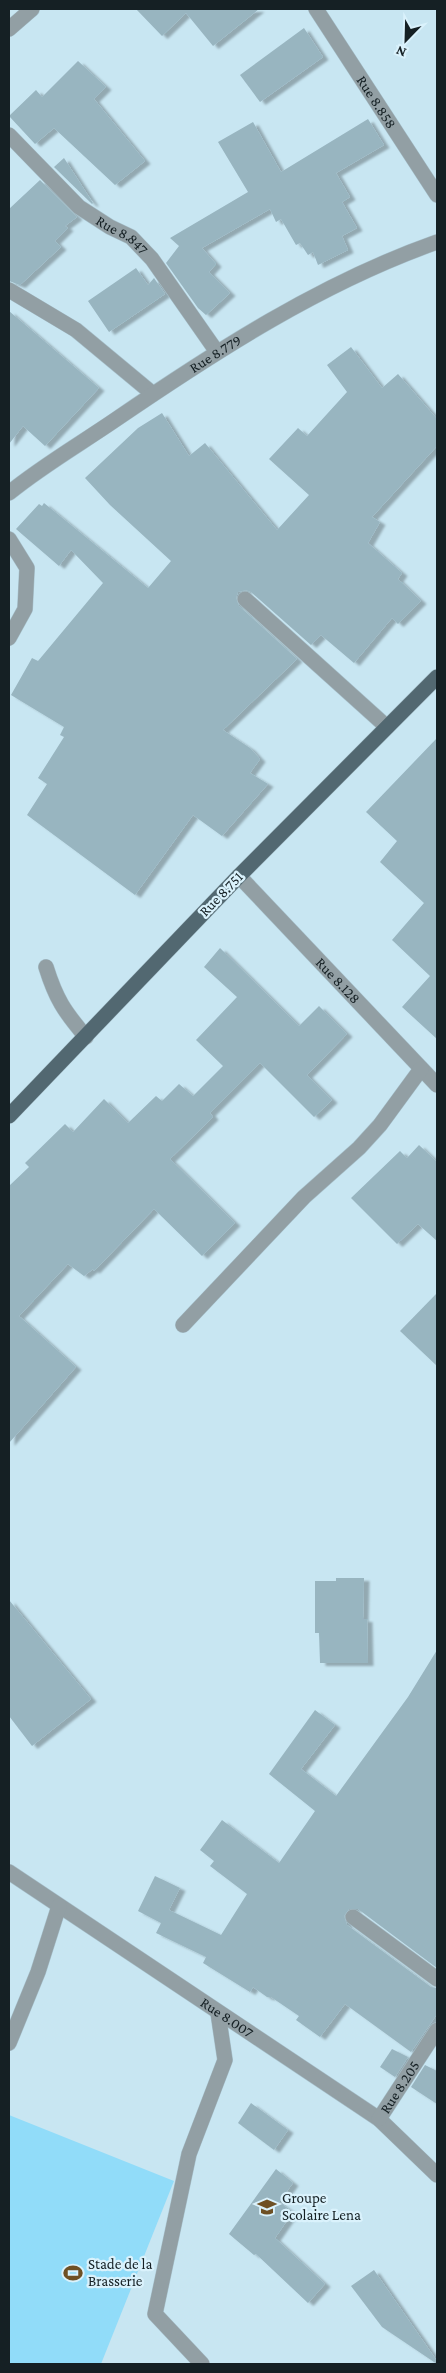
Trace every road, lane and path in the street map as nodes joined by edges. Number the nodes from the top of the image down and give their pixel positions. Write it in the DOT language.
graph roads {
  1 [pos="32,9"];
  2 [pos="316,9"];
  3 [pos="9,28"];
  4 [pos="9,135"];
  5 [pos="437,195"];
  6 [pos="437,242"];
  7 [pos="9,290"];
  8 [pos="217,352"];
  9 [pos="153,394"];
  10 [pos="9,493"];
  11 [pos="9,538"];
  12 [pos="245,599"];
  13 [pos="9,638"];
  14 [pos="437,676"];
  15 [pos="387,727"];
  16 [pos="239,876"];
  17 [pos="46,967"];
  18 [pos="86,1036"];
  19 [pos="421,1069"];
  20 [pos="437,1085"];
  21 [pos="9,1116"];
  22 [pos="183,1325"];
  23 [pos="9,1872"];
  24 [pos="59,1906"];
  25 [pos="354,1917"];
  26 [pos="437,1979"];
  27 [pos="218,2013"];
  28 [pos="437,2030"];
  29 [pos="9,2042"];
  30 [pos="379,2119"];
  31 [pos="437,2175"];
  32 [pos="202,2364"];
  1 -- 3 [label="street"];
  2 -- 5 [label="street, Rue 8.858"];
  4 -- 8 [label="street, Rue 8.847"];
  6 -- 8 [label="street, Rue 8.779"];
  7 -- 9 [label="street"];
  8 -- 9 [label="street, Rue 8.779"];
  9 -- 10 [label="street, Rue 8.779"];
  11 -- 13 [label="street"];
  12 -- 15 [label="street"];
  14 -- 15 [label="main road, Rue 8.751"];
  15 -- 16 [label="main road, Rue 8.751"];
  16 -- 18 [label="main road, Rue 8.751"];
  16 -- 19 [label="street, Rue 8.128"];
  17 -- 18 [label="street"];
  18 -- 21 [label="main road, Rue 8.751"];
  19 -- 20 [label="street, Rue 8.128"];
  19 -- 22 [label="street"];
  23 -- 24 [label="street, Rue 8.007"];
  24 -- 27 [label="street, Rue 8.007"];
  24 -- 29 [label="street"];
  25 -- 26 [label="street"];
  27 -- 30 [label="street, Rue 8.007"];
  27 -- 32 [label="street"];
  28 -- 30 [label="street, Rue 8.205"];
  30 -- 31 [label="street, Rue 8.007"];
}
